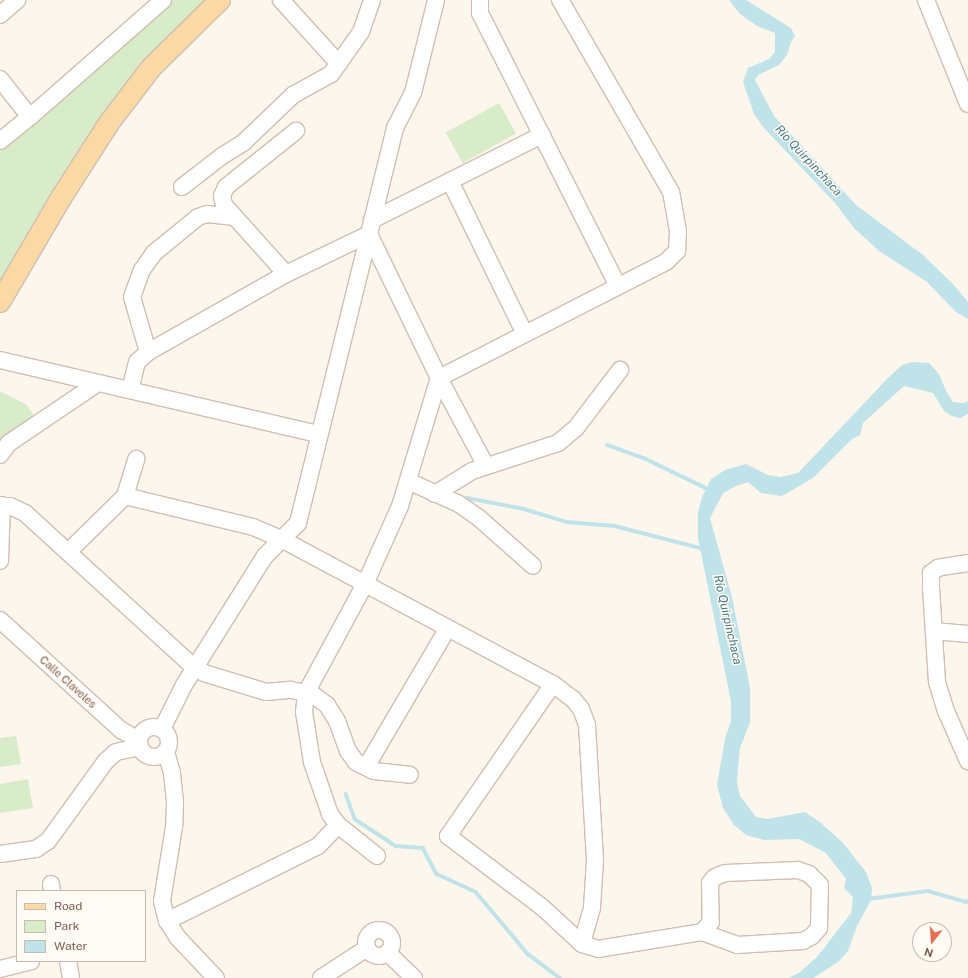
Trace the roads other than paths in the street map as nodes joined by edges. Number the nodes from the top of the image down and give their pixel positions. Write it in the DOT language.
graph roads {
  1 [pos="17,0"];
  2 [pos="163,0"];
  3 [pos="220,0"];
  4 [pos="281,0"];
  5 [pos="372,0"];
  6 [pos="436,0"];
  7 [pos="480,0"];
  8 [pos="560,0"];
  9 [pos="926,0"];
  10 [pos="0,15"];
  11 [pos="339,64"];
  12 [pos="0,79"];
  13 [pos="968,104"];
  14 [pos="30,117"];
  15 [pos="296,131"];
  16 [pos="542,135"];
  17 [pos="0,140"];
  18 [pos="450,181"];
  19 [pos="182,187"];
  20 [pos="235,217"];
  21 [pos="370,227"];
  22 [pos="286,274"];
  23 [pos="618,286"];
  24 [pos="0,302"];
  25 [pos="525,334"];
  26 [pos="148,352"];
  27 [pos="0,360"];
  28 [pos="620,370"];
  29 [pos="439,378"];
  30 [pos="98,383"];
  31 [pos="130,390"];
  32 [pos="319,434"];
  33 [pos="0,455"];
  34 [pos="136,459"];
  35 [pos="486,466"];
  36 [pos="408,481"];
  37 [pos="435,494"];
  38 [pos="125,496"];
  39 [pos="1,506"];
  40 [pos="283,540"];
  41 [pos="68,552"];
  42 [pos="0,561"];
  43 [pos="968,563"];
  44 [pos="533,566"];
  45 [pos="365,584"];
  46 [pos="0,620"];
  47 [pos="448,628"];
  48 [pos="934,631"];
  49 [pos="968,634"];
  50 [pos="195,668"];
  51 [pos="553,684"];
  52 [pos="306,693"];
  53 [pos="162,729"];
  54 [pos="139,744"];
  55 [pos="166,752"];
  56 [pos="968,761"];
  57 [pos="366,767"];
  58 [pos="410,776"];
  59 [pos="338,825"];
  60 [pos="0,854"];
  61 [pos="377,856"];
  62 [pos="167,921"];
  63 [pos="702,932"];
  64 [pos="582,944"];
  65 [pos="367,948"];
  66 [pos="388,952"];
  67 [pos="28,962"];
  68 [pos="68,962"];
  69 [pos="0,970"];
  70 [pos="71,978"];
  71 [pos="216,978"];
  72 [pos="321,978"];
  73 [pos="414,978"];
  1 -- 10 [label="street"];
  2 -- 14 [label="street"];
  3 -- 24 [label="main road"];
  4 -- 11 [label="street"];
  5 -- 11 [label="street"];
  6 -- 21 [label="street"];
  7 -- 16 [label="street"];
  8 -- 23 [label="street"];
  9 -- 13 [label="street"];
  11 -- 19 [label="street"];
  12 -- 14 [label="street"];
  14 -- 17 [label="street"];
  15 -- 20 [label="street"];
  16 -- 18 [label="street"];
  16 -- 23 [label="street"];
  18 -- 21 [label="street"];
  18 -- 25 [label="street"];
  20 -- 22 [label="street"];
  20 -- 26 [label="street"];
  21 -- 22 [label="street"];
  21 -- 29 [label="street"];
  21 -- 32 [label="street"];
  22 -- 26 [label="street"];
  23 -- 25 [label="street"];
  25 -- 29 [label="street"];
  26 -- 31 [label="street"];
  27 -- 30 [label="street"];
  28 -- 35 [label="street"];
  29 -- 35 [label="street"];
  29 -- 36 [label="street"];
  30 -- 31 [label="street"];
  30 -- 33 [label="street"];
  31 -- 32 [label="street"];
  32 -- 40 [label="street"];
  34 -- 38 [label="street"];
  35 -- 37 [label="street"];
  36 -- 37 [label="street"];
  36 -- 45 [label="street"];
  37 -- 44 [label="street"];
  38 -- 40 [label="street"];
  38 -- 41 [label="street"];
  39 -- 41 [label="street"];
  39 -- 42 [label="street"];
  40 -- 45 [label="street"];
  40 -- 50 [label="street"];
  41 -- 50 [label="street"];
  43 -- 48 [label="street"];
  45 -- 47 [label="street"];
  45 -- 52 [label="street"];
  46 -- 54 [label="street, Calle Claveles"];
  47 -- 51 [label="street"];
  47 -- 57 [label="street"];
  48 -- 49 [label="street"];
  48 -- 56 [label="street"];
  50 -- 52 [label="street"];
  50 -- 53 [label="street"];
  51 -- 64 [label="street"];
  51 -- 64 [label="street"];
  52 -- 57 [label="street"];
  52 -- 59 [label="street"];
  53 -- 54 [label="street"];
  53 -- 55 [label="street"];
  54 -- 55 [label="street"];
  54 -- 60 [label="street"];
  55 -- 62 [label="street"];
  57 -- 58 [label="street"];
  59 -- 61 [label="street"];
  59 -- 62 [label="street"];
  62 -- 71 [label="street"];
  63 -- 63 [label="street"];
  63 -- 64 [label="street"];
  65 -- 66 [label="street"];
  65 -- 66 [label="street"];
  65 -- 72 [label="street"];
  66 -- 73 [label="street"];
  67 -- 69 [label="street"];
  68 -- 70 [label="street"];
}
